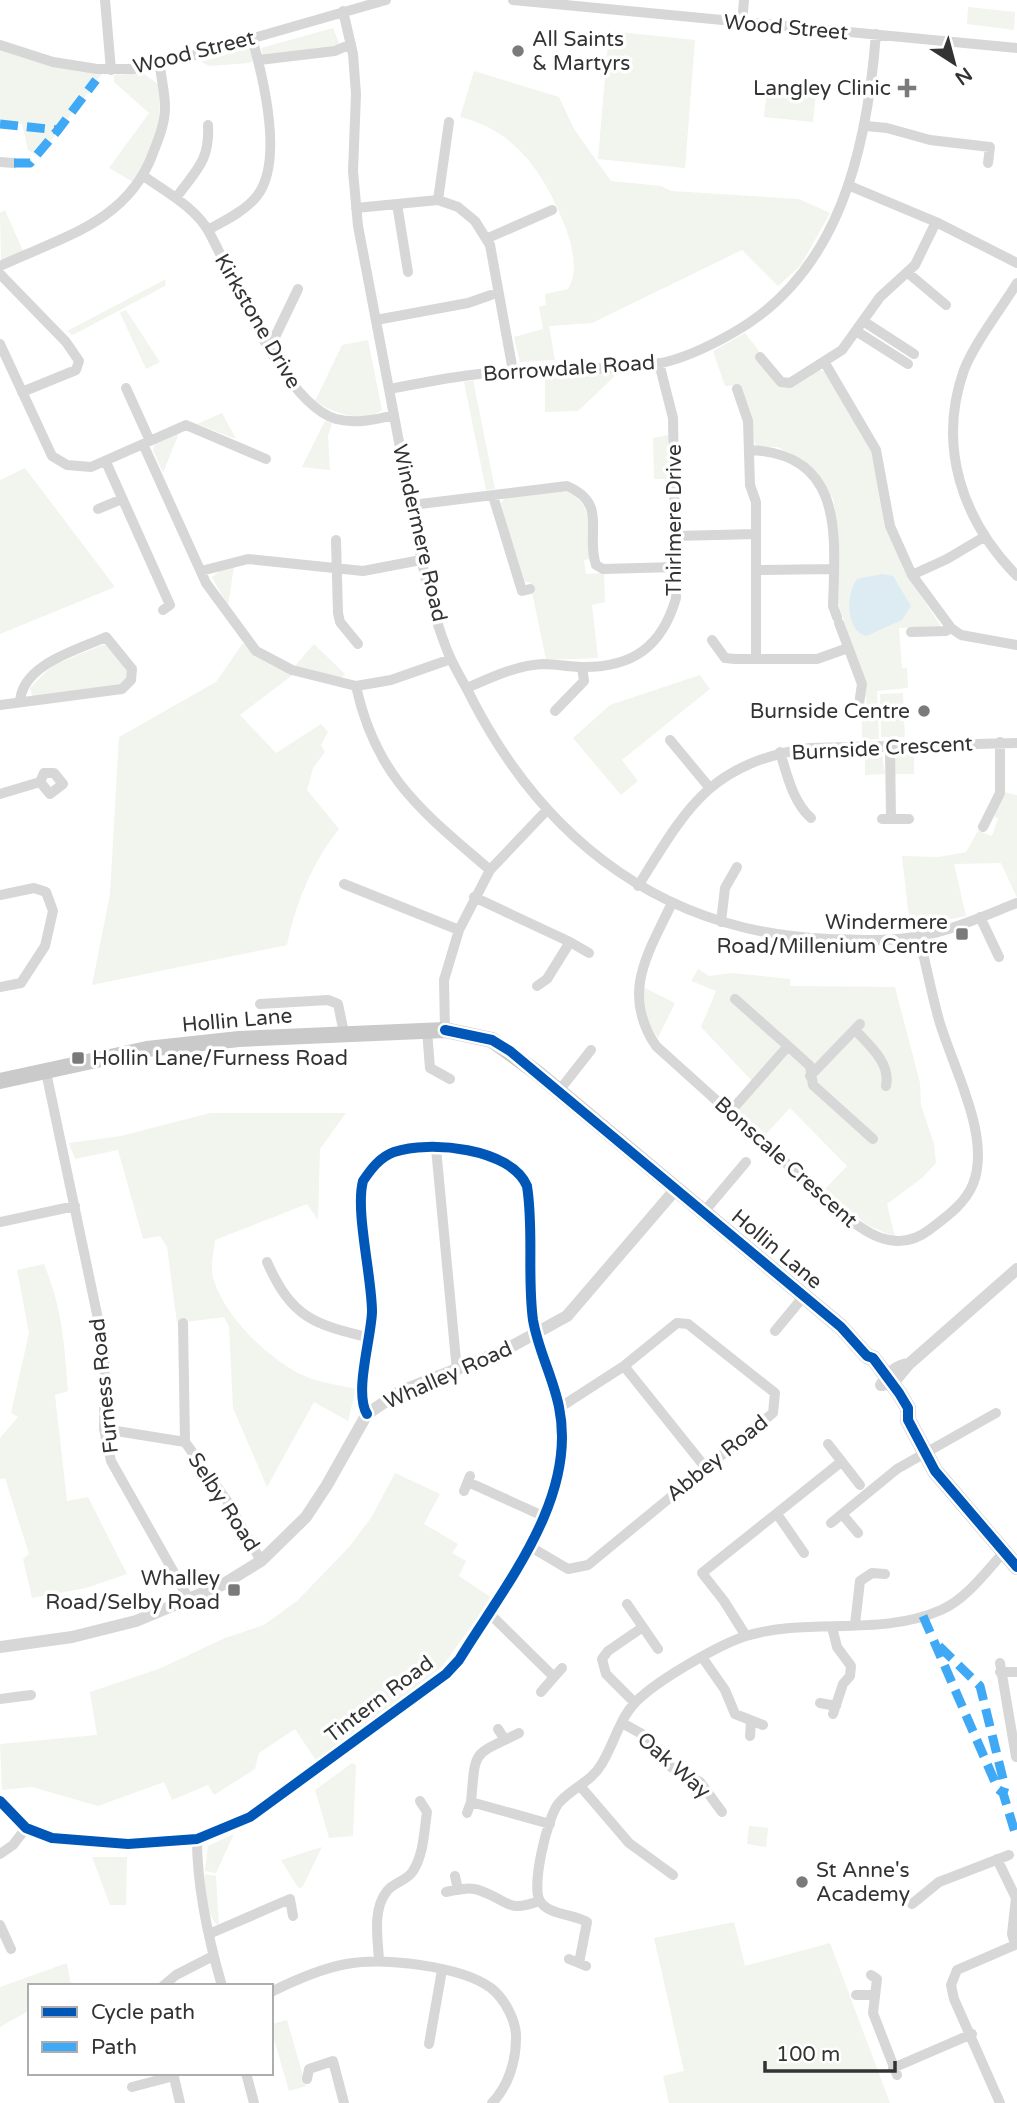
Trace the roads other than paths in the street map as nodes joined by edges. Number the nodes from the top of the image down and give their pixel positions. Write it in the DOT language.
graph roads {
  1 [pos="105,0"];
  2 [pos="386,0"];
  3 [pos="513,0"];
  4 [pos="744,0"];
  5 [pos="558,2"];
  6 [pos="343,11"];
  7 [pos="742,24"];
  8 [pos="876,34"];
  9 [pos="252,38"];
  10 [pos="351,44"];
  11 [pos="0,45"];
  12 [pos="1017,48"];
  13 [pos="259,60"];
  14 [pos="160,65"];
  15 [pos="111,70"];
  16 [pos="449,122"];
  17 [pos="208,125"];
  18 [pos="866,126"];
  19 [pos="0,162"];
  20 [pos="15,163"];
  21 [pos="988,163"];
  22 [pos="145,177"];
  23 [pos="850,186"];
  24 [pos="176,198"];
  25 [pos="438,200"];
  26 [pos="397,204"];
  27 [pos="356,208"];
  28 [pos="552,210"];
  29 [pos="936,222"];
  30 [pos="208,230"];
  31 [pos="488,238"];
  32 [pos="1017,262"];
  33 [pos="0,266"];
  34 [pos="408,272"];
  35 [pos="908,272"];
  36 [pos="0,274"];
  37 [pos="1017,283"];
  38 [pos="298,289"];
  39 [pos="491,295"];
  40 [pos="1006,302"];
  41 [pos="946,305"];
  42 [pos="1017,308"];
  43 [pos="376,320"];
  44 [pos="859,326"];
  45 [pos="268,343"];
  46 [pos="0,344"];
  47 [pos="914,354"];
  48 [pos="760,356"];
  49 [pos="659,363"];
  50 [pos="825,363"];
  51 [pos="908,364"];
  52 [pos="513,371"];
  53 [pos="126,388"];
  54 [pos="389,389"];
  55 [pos="737,389"];
  56 [pos="22,392"];
  57 [pos="394,415"];
  58 [pos="146,442"];
  59 [pos="750,450"];
  60 [pos="266,459"];
  61 [pos="106,462"];
  62 [pos="493,496"];
  63 [pos="122,499"];
  64 [pos="412,505"];
  65 [pos="99,509"];
  66 [pos="756,534"];
  67 [pos="675,536"];
  68 [pos="984,537"];
  69 [pos="336,540"];
  70 [pos="421,560"];
  71 [pos="676,567"];
  72 [pos="336,569"];
  73 [pos="834,569"];
  74 [pos="757,570"];
  75 [pos="201,571"];
  76 [pos="912,575"];
  77 [pos="1017,576"];
  78 [pos="530,589"];
  79 [pos="163,610"];
  80 [pos="951,628"];
  81 [pos="911,632"];
  82 [pos="712,640"];
  83 [pos="358,644"];
  84 [pos="1017,645"];
  85 [pos="848,648"];
  86 [pos="451,659"];
  87 [pos="756,659"];
  88 [pos="582,667"];
  89 [pos="356,686"];
  90 [pos="467,688"];
  91 [pos="20,701"];
  92 [pos="859,704"];
  93 [pos="0,705"];
  94 [pos="555,711"];
  95 [pos="670,740"];
  96 [pos="1000,742"];
  97 [pos="1017,743"];
  98 [pos="890,747"];
  99 [pos="780,752"];
  100 [pos="40,782"];
  101 [pos="709,786"];
  102 [pos="0,794"];
  103 [pos="546,811"];
  104 [pos="811,818"];
  105 [pos="909,819"];
  106 [pos="983,827"];
  107 [pos="737,867"];
  108 [pos="490,870"];
  109 [pos="344,884"];
  110 [pos="638,886"];
  111 [pos="0,895"];
  112 [pos="474,897"];
  113 [pos="1017,903"];
  114 [pos="671,905"];
  115 [pos="980,917"];
  116 [pos="721,922"];
  117 [pos="459,930"];
  118 [pos="919,937"];
  119 [pos="569,942"];
  120 [pos="589,953"];
  121 [pos="999,957"];
  122 [pos="537,986"];
  123 [pos="0,987"];
  124 [pos="735,999"];
  125 [pos="260,1004"];
  126 [pos="445,1030"];
  127 [pos="427,1031"];
  128 [pos="344,1033"];
  129 [pos="788,1046"];
  130 [pos="591,1050"];
  131 [pos="46,1072"];
  132 [pos="810,1076"];
  133 [pos="450,1079"];
  134 [pos="0,1081"];
  135 [pos="886,1086"];
  136 [pos="558,1092"];
  137 [pos="730,1112"];
  138 [pos="873,1139"];
  139 [pos="436,1148"];
  140 [pos="746,1162"];
  141 [pos="675,1190"];
  142 [pos="75,1206"];
  143 [pos="703,1213"];
  144 [pos="0,1222"];
  145 [pos="267,1262"];
  146 [pos="1017,1269"];
  147 [pos="804,1296"];
  148 [pos="183,1323"];
  149 [pos="775,1331"];
  150 [pos="537,1335"];
  151 [pos="370,1338"];
  152 [pos="624,1366"];
  153 [pos="457,1371"];
  154 [pos="887,1381"];
  155 [pos="559,1408"];
  156 [pos="996,1413"];
  157 [pos="367,1414"];
  158 [pos="104,1429"];
  159 [pos="185,1442"];
  160 [pos="828,1444"];
  161 [pos="925,1454"];
  162 [pos="841,1462"];
  163 [pos="705,1467"];
  164 [pos="468,1483"];
  165 [pos="860,1485"];
  166 [pos="777,1514"];
  167 [pos="842,1514"];
  168 [pos="544,1516"];
  169 [pos="831,1523"];
  170 [pos="858,1533"];
  171 [pos="529,1546"];
  172 [pos="804,1553"];
  173 [pos="1003,1553"];
  174 [pos="261,1561"];
  175 [pos="1017,1567"];
  176 [pos="885,1574"];
  177 [pos="191,1601"];
  178 [pos="627,1604"];
  179 [pos="488,1612"];
  180 [pos="855,1624"];
  181 [pos="643,1626"];
  182 [pos="832,1627"];
  183 [pos="746,1636"];
  184 [pos="0,1647"];
  185 [pos="658,1648"];
  186 [pos="702,1657"];
  187 [pos="562,1668"];
  188 [pos="1017,1672"];
  189 [pos="554,1677"];
  190 [pos="541,1692"];
  191 [pos="31,1695"];
  192 [pos="0,1699"];
  193 [pos="635,1703"];
  194 [pos="820,1703"];
  195 [pos="751,1722"];
  196 [pos="622,1723"];
  197 [pos="763,1725"];
  198 [pos="498,1729"];
  199 [pos="519,1732"];
  200 [pos="750,1736"];
  201 [pos="505,1740"];
  202 [pos="1016,1751"];
  203 [pos="581,1787"];
  204 [pos="0,1801"];
  205 [pos="420,1801"];
  206 [pos="722,1812"];
  207 [pos="550,1824"];
  208 [pos="26,1828"];
  209 [pos="197,1839"];
  210 [pos="0,1854"];
  211 [pos="1009,1854"];
  212 [pos="997,1859"];
  213 [pos="673,1875"];
  214 [pos="455,1876"];
  215 [pos="458,1890"];
  216 [pos="446,1892"];
  217 [pos="539,1901"];
  218 [pos="912,1904"];
  219 [pos="293,1916"];
  220 [pos="0,1925"];
  221 [pos="209,1934"];
  222 [pos="1016,1944"];
  223 [pos="11,1950"];
  224 [pos="213,1956"];
  225 [pos="379,1961"];
  226 [pos="578,1963"];
  227 [pos="442,1970"];
  228 [pos="871,1975"];
  229 [pos="165,1984"];
  230 [pos="221,1984"];
  231 [pos="273,1991"];
  232 [pos="856,1995"];
  233 [pos="873,1995"];
  234 [pos="972,2034"];
  235 [pos="429,2044"];
  236 [pos="173,2075"];
  237 [pos="247,2075"];
  238 [pos="307,2079"];
  239 [pos="132,2087"];
  240 [pos="180,2103"];
  241 [pos="254,2103"];
  242 [pos="344,2103"];
  243 [pos="492,2103"];
  244 [pos="1000,2103"];
  1 -- 15 [label="street"];
  2 -- 6 [label="street, Wood Street"];
  3 -- 5 [label="street, Wood Street"];
  4 -- 7 [label="street"];
  5 -- 7 [label="street, Wood Street"];
  6 -- 9 [label="street, Wood Street"];
  6 -- 10 [label="street, Windermere Road"];
  7 -- 8 [label="street, Wood Street"];
  8 -- 12 [label="street, Wood Street"];
  8 -- 18 [label="street, Borrowdale Road"];
  9 -- 13 [label="street"];
  9 -- 14 [label="street, Wood Street"];
  10 -- 13 [label="street"];
  10 -- 27 [label="street, Windermere Road"];
  11 -- 15 [label="street, Wood Street"];
  13 -- 30 [label="street"];
  14 -- 15 [label="street, Wood Street"];
  14 -- 22 [label="street"];
  16 -- 25 [label="street"];
  17 -- 24 [label="street"];
  18 -- 21 [label="street"];
  18 -- 23 [label="street, Borrowdale Road"];
  19 -- 20 [label="street"];
  22 -- 24 [label="street, Kirkstone Drive"];
  22 -- 33 [label="street"];
  23 -- 29 [label="street"];
  23 -- 49 [label="street, Borrowdale Road"];
  24 -- 30 [label="street, Kirkstone Drive"];
  25 -- 26 [label="street"];
  25 -- 31 [label="street"];
  26 -- 27 [label="street"];
  26 -- 34 [label="street"];
  27 -- 43 [label="street, Windermere Road"];
  28 -- 31 [label="street"];
  29 -- 32 [label="street"];
  29 -- 35 [label="street"];
  30 -- 45 [label="street, Kirkstone Drive"];
  31 -- 52 [label="street"];
  35 -- 41 [label="street"];
  35 -- 44 [label="street"];
  36 -- 56 [label="street"];
  37 -- 40 [label="street"];
  38 -- 45 [label="street"];
  39 -- 43 [label="street"];
  40 -- 42 [label="street"];
  40 -- 68 [label="street"];
  43 -- 54 [label="street, Windermere Road"];
  44 -- 47 [label="street"];
  44 -- 50 [label="street"];
  44 -- 51 [label="street"];
  45 -- 57 [label="street, Kirkstone Drive"];
  46 -- 56 [label="street"];
  48 -- 50 [label="street"];
  49 -- 52 [label="street, Borrowdale Road"];
  49 -- 67 [label="street, Thirlmere Drive"];
  50 -- 76 [label="street"];
  52 -- 54 [label="street, Borrowdale Road"];
  53 -- 58 [label="street"];
  54 -- 57 [label="street, Windermere Road"];
  55 -- 59 [label="street"];
  56 -- 61 [label="street"];
  57 -- 64 [label="street, Windermere Road"];
  58 -- 60 [label="street"];
  58 -- 61 [label="street"];
  58 -- 75 [label="street"];
  59 -- 66 [label="street"];
  59 -- 73 [label="street"];
  61 -- 63 [label="street"];
  62 -- 64 [label="street"];
  62 -- 71 [label="street"];
  62 -- 78 [label="street"];
  63 -- 65 [label="street"];
  63 -- 79 [label="street"];
  64 -- 70 [label="street, Windermere Road"];
  66 -- 67 [label="street"];
  66 -- 74 [label="street"];
  67 -- 71 [label="street, Thirlmere Drive"];
  68 -- 76 [label="street"];
  68 -- 77 [label="street"];
  69 -- 72 [label="street"];
  70 -- 72 [label="street"];
  70 -- 86 [label="street, Windermere Road"];
  71 -- 88 [label="street, Thirlmere Drive"];
  72 -- 75 [label="street"];
  72 -- 83 [label="street"];
  73 -- 74 [label="street"];
  73 -- 85 [label="street"];
  74 -- 87 [label="street"];
  75 -- 89 [label="street"];
  76 -- 80 [label="street"];
  80 -- 81 [label="street"];
  80 -- 84 [label="street"];
  82 -- 87 [label="street"];
  85 -- 87 [label="street"];
  85 -- 92 [label="street"];
  86 -- 89 [label="street"];
  86 -- 90 [label="street, Windermere Road"];
  88 -- 90 [label="street, Thirlmere Drive"];
  88 -- 94 [label="street"];
  89 -- 108 [label="street"];
  90 -- 103 [label="street, Windermere Road"];
  91 -- 91 [label="street"];
  91 -- 93 [label="street"];
  95 -- 101 [label="street"];
  96 -- 97 [label="street, Burnside Crescent"];
  96 -- 98 [label="street, Burnside Crescent"];
  96 -- 106 [label="street"];
  98 -- 99 [label="street, Burnside Crescent"];
  98 -- 105 [label="street"];
  99 -- 101 [label="street, Burnside Crescent"];
  99 -- 104 [label="street"];
  100 -- 102 [label="street"];
  101 -- 110 [label="street, Burnside Crescent"];
  103 -- 108 [label="street"];
  103 -- 110 [label="street, Windermere Road"];
  107 -- 116 [label="street"];
  108 -- 112 [label="street"];
  109 -- 117 [label="street"];
  110 -- 114 [label="street, Windermere Road"];
  111 -- 123 [label="street"];
  112 -- 117 [label="street"];
  112 -- 119 [label="street"];
  113 -- 115 [label="street, Windermere Road"];
  114 -- 116 [label="street, Windermere Road"];
  114 -- 137 [label="street, Bonscale Crescent"];
  115 -- 118 [label="street, Windermere Road"];
  115 -- 121 [label="street"];
  116 -- 118 [label="street, Windermere Road"];
  117 -- 126 [label="street"];
  118 -- 137 [label="street, Bonscale Crescent"];
  119 -- 120 [label="street"];
  119 -- 122 [label="street"];
  124 -- 129 [label="street"];
  125 -- 128 [label="street"];
  126 -- 127 [label="main road, Hollin Lane"];
  126 -- 136 [label="main road, Hollin Lane"];
  127 -- 128 [label="main road, Hollin Lane"];
  127 -- 133 [label="street"];
  128 -- 131 [label="main road, Hollin Lane"];
  129 -- 132 [label="street"];
  129 -- 137 [label="street"];
  130 -- 136 [label="street"];
  131 -- 134 [label="main road, Hollin Lane"];
  131 -- 142 [label="street, Furness Road"];
  132 -- 135 [label="street"];
  132 -- 138 [label="street"];
  136 -- 141 [label="main road, Hollin Lane"];
  139 -- 150 [label="street, Tintern Road"];
  139 -- 151 [label="street"];
  139 -- 153 [label="street"];
  140 -- 143 [label="street"];
  141 -- 143 [label="main road, Hollin Lane"];
  141 -- 150 [label="street, Whalley Road"];
  142 -- 144 [label="street"];
  142 -- 158 [label="street, Furness Road"];
  143 -- 147 [label="main road, Hollin Lane"];
  145 -- 151 [label="street"];
  146 -- 154 [label="street"];
  147 -- 149 [label="street"];
  147 -- 154 [label="main road, Hollin Lane"];
  148 -- 159 [label="street"];
  150 -- 153 [label="street, Whalley Road"];
  150 -- 155 [label="street, Tintern Road"];
  151 -- 157 [label="street"];
  152 -- 155 [label="street, Abbey Road"];
  152 -- 163 [label="street"];
  152 -- 163 [label="street, Abbey Road"];
  153 -- 157 [label="street, Whalley Road"];
  154 -- 161 [label="main road, Hollin Lane"];
  155 -- 168 [label="street, Tintern Road"];
  156 -- 161 [label="street"];
  157 -- 174 [label="street, Whalley Road"];
  158 -- 159 [label="street, Selby Road"];
  158 -- 177 [label="street, Furness Road"];
  159 -- 174 [label="street, Selby Road"];
  160 -- 162 [label="street"];
  161 -- 167 [label="street"];
  161 -- 173 [label="main road, Hollin Lane"];
  162 -- 165 [label="street"];
  162 -- 166 [label="street"];
  163 -- 171 [label="street, Abbey Road"];
  164 -- 168 [label="street"];
  166 -- 172 [label="street"];
  166 -- 183 [label="street"];
  167 -- 169 [label="street"];
  167 -- 170 [label="street"];
  168 -- 171 [label="street, Tintern Road"];
  171 -- 179 [label="street, Tintern Road"];
  173 -- 175 [label="main road, Hollin Lane"];
  173 -- 180 [label="street"];
  174 -- 177 [label="street, Whalley Road"];
  176 -- 180 [label="street"];
  177 -- 184 [label="street, Whalley Road"];
  178 -- 181 [label="street"];
  179 -- 189 [label="street"];
  179 -- 209 [label="street, Tintern Road"];
  180 -- 182 [label="street"];
  181 -- 185 [label="street"];
  181 -- 193 [label="street"];
  182 -- 183 [label="street"];
  182 -- 194 [label="street"];
  183 -- 186 [label="street"];
  186 -- 193 [label="street"];
  186 -- 195 [label="street"];
  187 -- 189 [label="street"];
  188 -- 202 [label="street"];
  189 -- 190 [label="street"];
  191 -- 192 [label="street"];
  193 -- 196 [label="street"];
  195 -- 197 [label="street"];
  195 -- 200 [label="street"];
  196 -- 203 [label="street"];
  196 -- 206 [label="street, Oak Way"];
  198 -- 201 [label="street"];
  199 -- 201 [label="street"];
  201 -- 207 [label="street"];
  203 -- 207 [label="street"];
  203 -- 213 [label="street"];
  204 -- 208 [label="street, Tintern Road"];
  205 -- 225 [label="street"];
  207 -- 217 [label="street"];
  208 -- 209 [label="street, Tintern Road"];
  208 -- 210 [label="street"];
  209 -- 221 [label="street"];
  211 -- 212 [label="street"];
  212 -- 218 [label="street"];
  212 -- 222 [label="street"];
  214 -- 215 [label="street"];
  215 -- 216 [label="street"];
  215 -- 217 [label="street"];
  217 -- 226 [label="street"];
  219 -- 221 [label="street"];
  220 -- 223 [label="street"];
  221 -- 224 [label="street"];
  222 -- 234 [label="street"];
  224 -- 229 [label="street"];
  224 -- 230 [label="street"];
  225 -- 227 [label="street"];
  225 -- 231 [label="street"];
  227 -- 235 [label="street"];
  227 -- 243 [label="street"];
  228 -- 233 [label="street"];
  232 -- 233 [label="street"];
  233 -- 234 [label="street"];
  234 -- 244 [label="street"];
  236 -- 239 [label="street"];
  236 -- 240 [label="street"];
  237 -- 241 [label="street"];
  238 -- 242 [label="street"];
}
